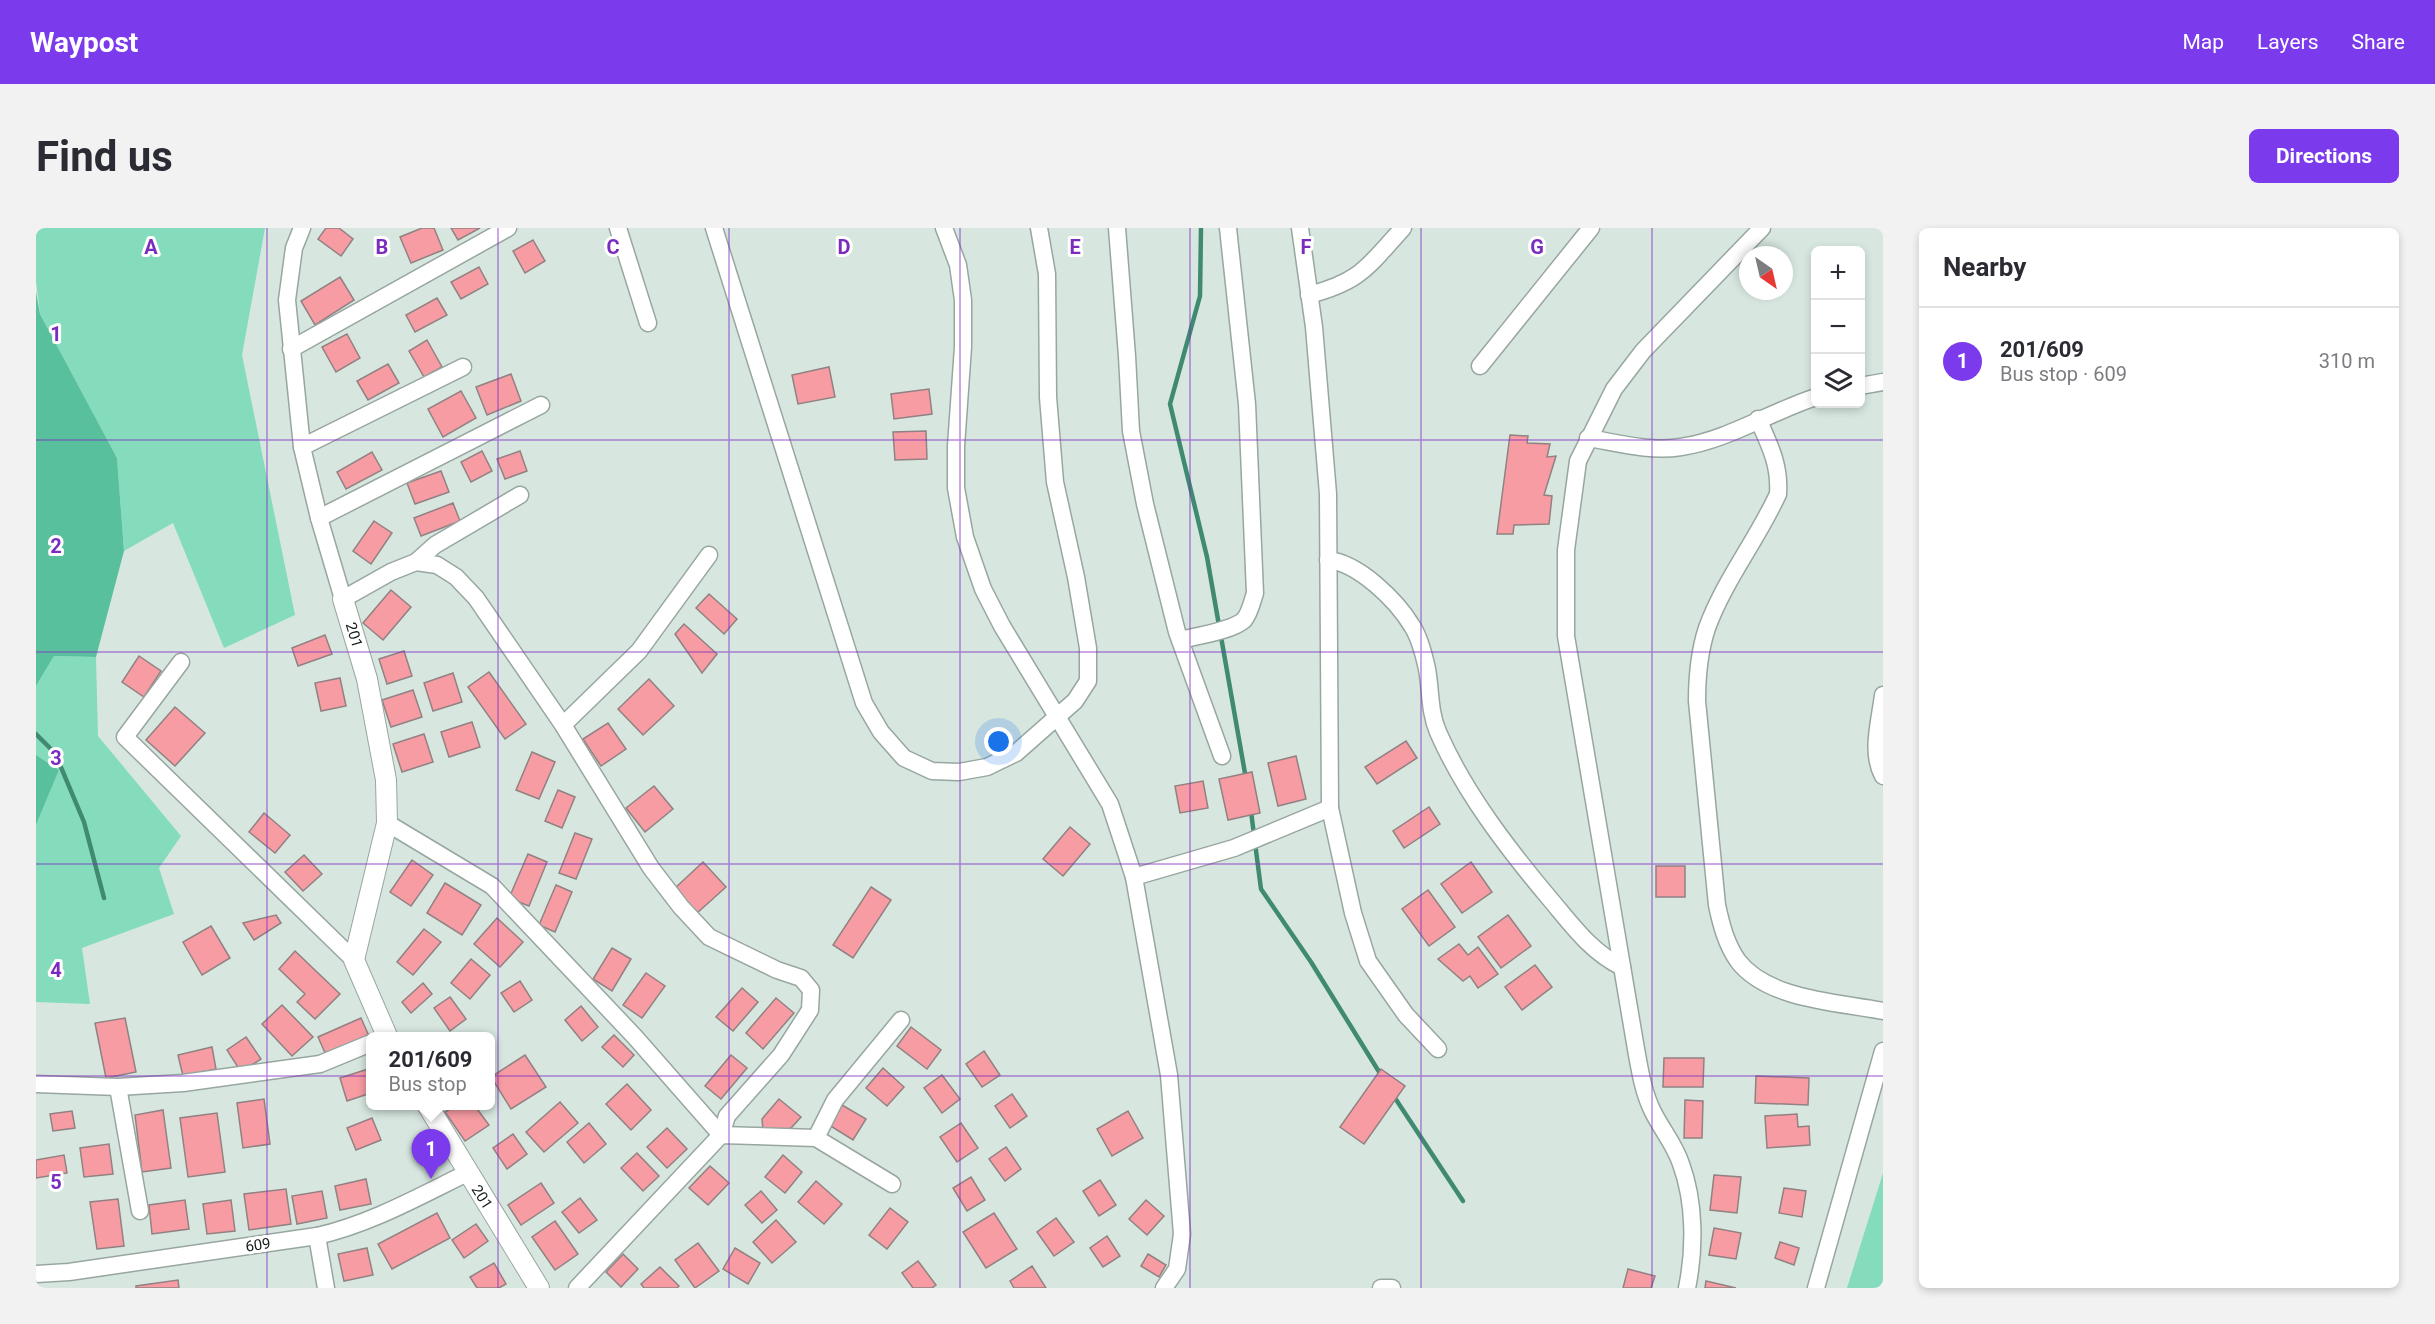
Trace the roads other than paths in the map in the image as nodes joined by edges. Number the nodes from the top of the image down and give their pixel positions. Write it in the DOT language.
graph roads {
  1 [pos="302,228"];
  2 [pos="508,228"];
  3 [pos="618,228"];
  4 [pos="714,228"];
  5 [pos="944,228"];
  6 [pos="1039,228"];
  7 [pos="1117,228"];
  8 [pos="1228,228"];
  9 [pos="1300,228"];
  10 [pos="1403,228"];
  11 [pos="1591,228"];
  12 [pos="1762,228"];
  13 [pos="1309,295"];
  14 [pos="648,323"];
  15 [pos="291,349"];
  16 [pos="1480,366"];
  17 [pos="462,367"];
  18 [pos="1883,382"];
  19 [pos="1865,385"];
  20 [pos="1811,399"];
  21 [pos="541,405"];
  22 [pos="1758,419"];
  23 [pos="1588,438"];
  24 [pos="302,447"];
  25 [pos="520,495"];
  26 [pos="319,518"];
  27 [pos="709,555"];
  28 [pos="1328,560"];
  29 [pos="416,562"];
  30 [pos="344,599"];
  31 [pos="1180,640"];
  32 [pos="181,662"];
  33 [pos="1883,695"];
  34 [pos="1057,716"];
  35 [pos="563,725"];
  36 [pos="1222,756"];
  37 [pos="1883,776"];
  38 [pos="1330,808"];
  39 [pos="387,823"];
  40 [pos="1134,877"];
  41 [pos="354,960"];
  42 [pos="1622,967"];
  43 [pos="1883,1011"];
  44 [pos="901,1020"];
  45 [pos="380,1032"];
  46 [pos="366,1045"];
  47 [pos="1438,1049"];
  48 [pos="1883,1051"];
  49 [pos="36,1084"];
  50 [pos="118,1087"];
  51 [pos="430,1110"];
  52 [pos="721,1135"];
  53 [pos="816,1138"];
  54 [pos="467,1173"];
  55 [pos="892,1184"];
  56 [pos="140,1211"];
  57 [pos="317,1236"];
  58 [pos="36,1274"];
  59 [pos="326,1288"];
  60 [pos="539,1288"];
  61 [pos="577,1288"];
  62 [pos="1164,1288"];
  63 [pos="1381,1288"];
  64 [pos="1392,1288"];
  65 [pos="1687,1288"];
  66 [pos="1816,1288"];
  1 -- 15 [label="street, 201"];
  2 -- 15 [label="street"];
  3 -- 14 [label="street"];
  4 -- 34 [label="street"];
  5 -- 34 [label="street"];
  6 -- 34 [label="street"];
  7 -- 31 [label="street"];
  8 -- 31 [label="street"];
  9 -- 13 [label="street"];
  10 -- 13 [label="street"];
  11 -- 16 [label="street"];
  12 -- 23 [label="street"];
  13 -- 28 [label="street"];
  15 -- 24 [label="street, 201"];
  17 -- 24 [label="street"];
  18 -- 19 [label="street"];
  20 -- 22 [label="street"];
  21 -- 26 [label="street"];
  22 -- 23 [label="street"];
  22 -- 43 [label="street"];
  23 -- 42 [label="street"];
  24 -- 26 [label="street, 201"];
  25 -- 29 [label="street"];
  26 -- 30 [label="street, 201"];
  27 -- 35 [label="street"];
  28 -- 38 [label="street"];
  28 -- 42 [label="street"];
  29 -- 30 [label="street"];
  29 -- 35 [label="street"];
  30 -- 39 [label="street, 201"];
  31 -- 36 [label="street"];
  32 -- 41 [label="street"];
  33 -- 37 [label="street"];
  34 -- 40 [label="street"];
  35 -- 52 [label="street"];
  38 -- 40 [label="street"];
  38 -- 47 [label="street"];
  39 -- 41 [label="street, 201"];
  39 -- 52 [label="street"];
  40 -- 62 [label="street"];
  41 -- 45 [label="street"];
  42 -- 65 [label="street"];
  44 -- 53 [label="street"];
  46 -- 50 [label="street"];
  48 -- 66 [label="street"];
  49 -- 50 [label="street"];
  50 -- 56 [label="street"];
  51 -- 54 [label="street, 201"];
  52 -- 53 [label="street"];
  52 -- 61 [label="street"];
  53 -- 55 [label="street"];
  54 -- 57 [label="street, 609"];
  54 -- 60 [label="street, 201"];
  57 -- 58 [label="street, 609"];
  57 -- 59 [label="street"];
  63 -- 64 [label="street"];
}
